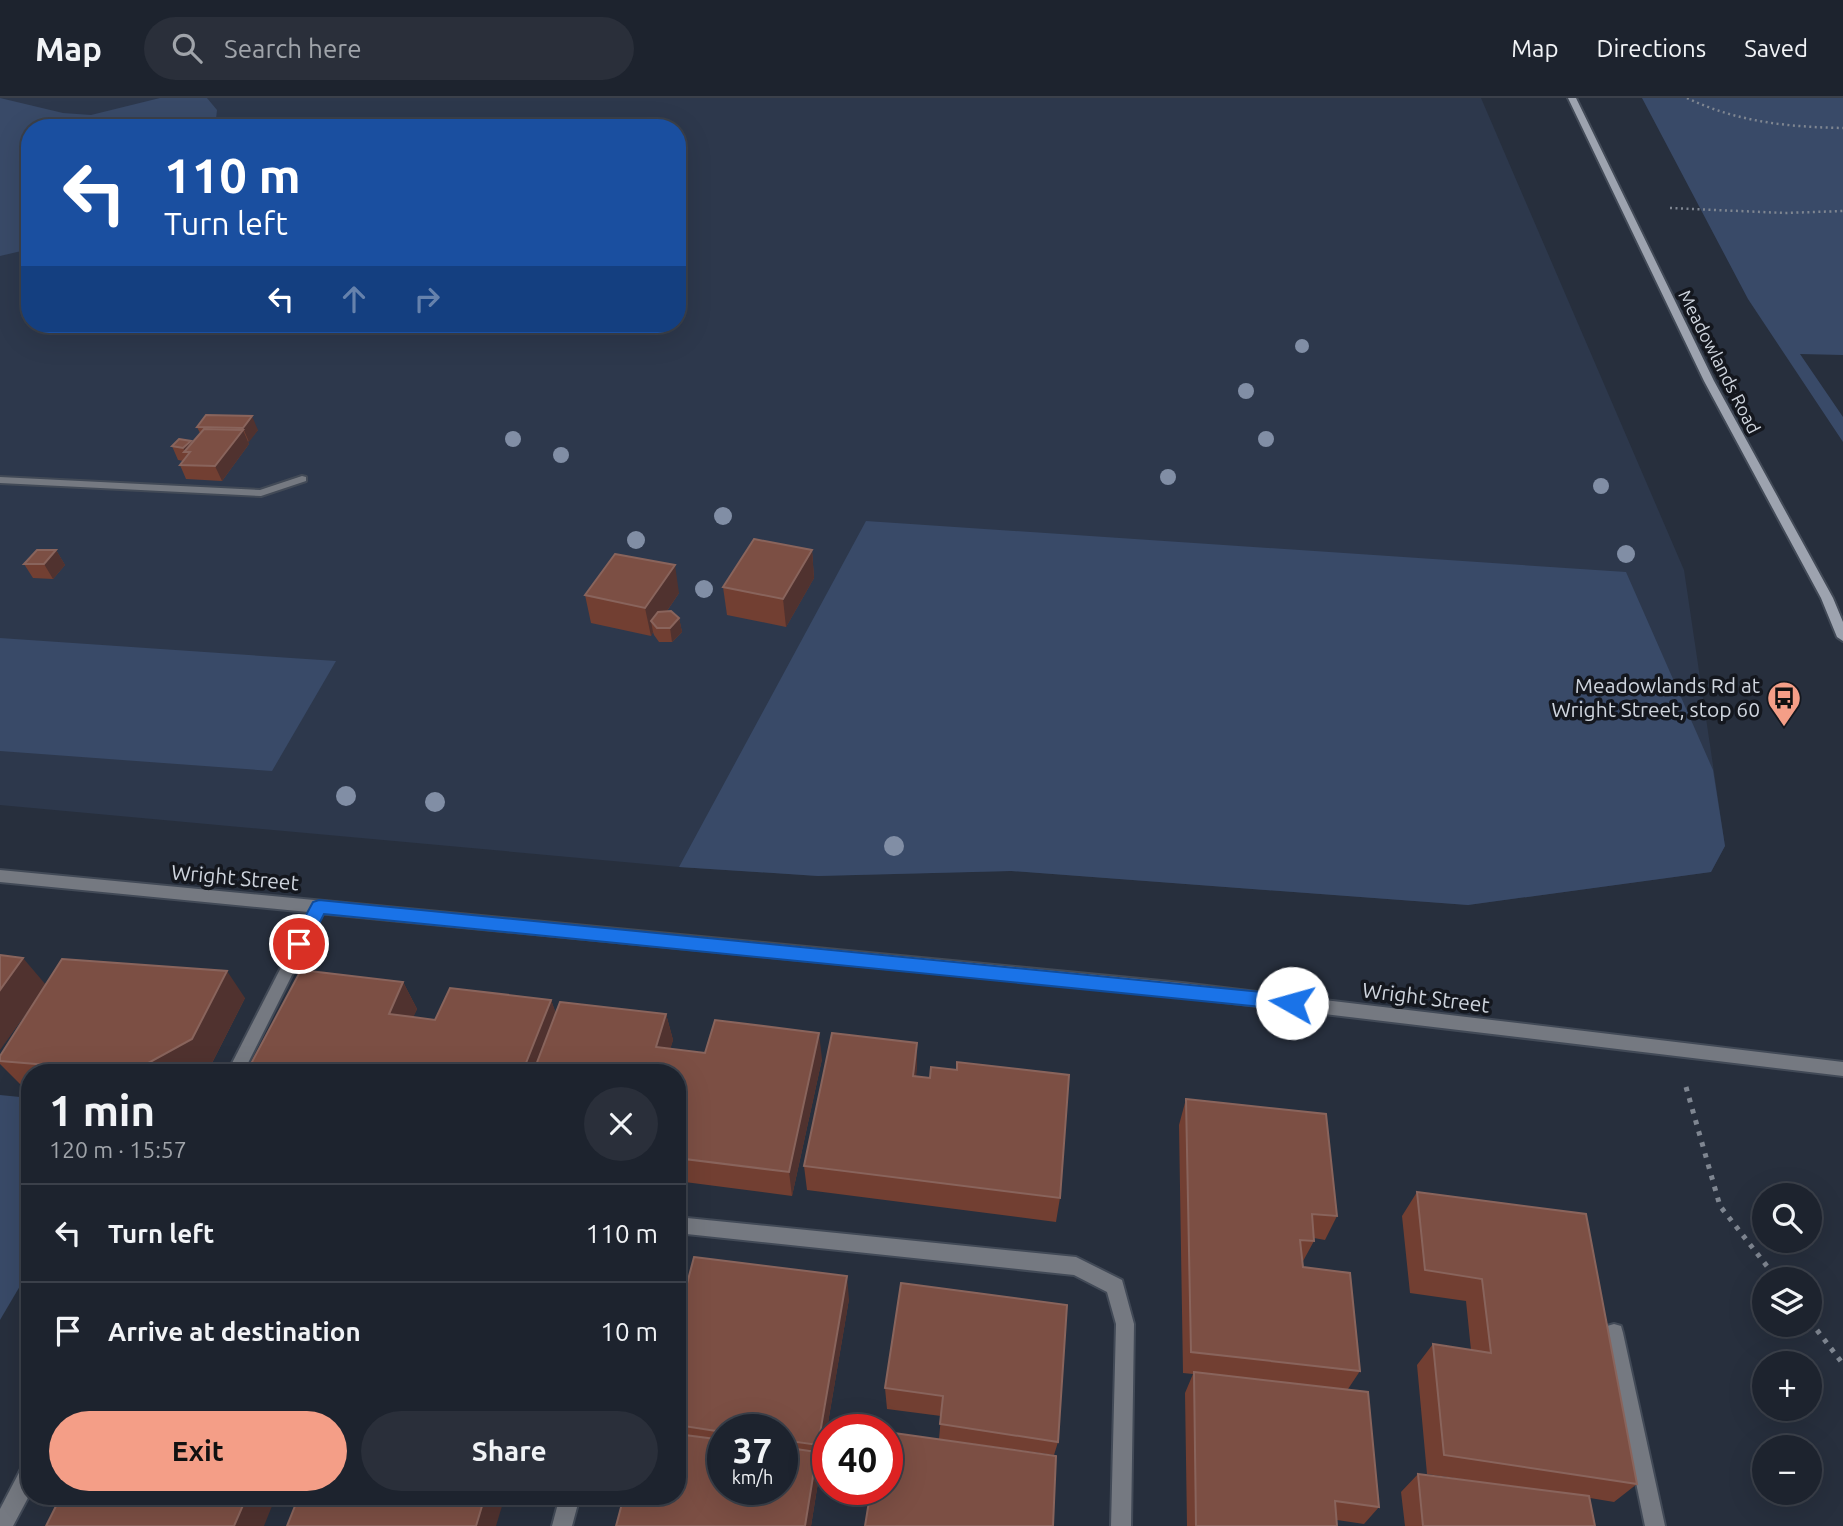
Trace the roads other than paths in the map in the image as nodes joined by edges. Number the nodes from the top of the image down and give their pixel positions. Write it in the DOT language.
graph roads {
  1 [pos="1572,98"];
  2 [pos="302,479"];
  3 [pos="0,480"];
  4 [pos="1843,638"];
  5 [pos="0,876"];
  6 [pos="319,907"];
  7 [pos="240,1064"];
  8 [pos="1843,1069"];
  9 [pos="686,1226"];
  10 [pos="1614,1333"];
  11 [pos="21,1489"];
  12 [pos="568,1505"];
  13 [pos="2,1526"];
  14 [pos="562,1526"];
  15 [pos="1121,1526"];
  16 [pos="1655,1526"];
  1 -- 4 [label="main road, Meadowlands Road"];
  2 -- 3 [label="street"];
  5 -- 6 [label="street, Wright Street"];
  6 -- 7 [label="street"];
  6 -- 8 [label="street, Wright Street"];
  9 -- 15 [label="street"];
  10 -- 16 [label="street"];
  11 -- 13 [label="street"];
  12 -- 14 [label="street"];
}
